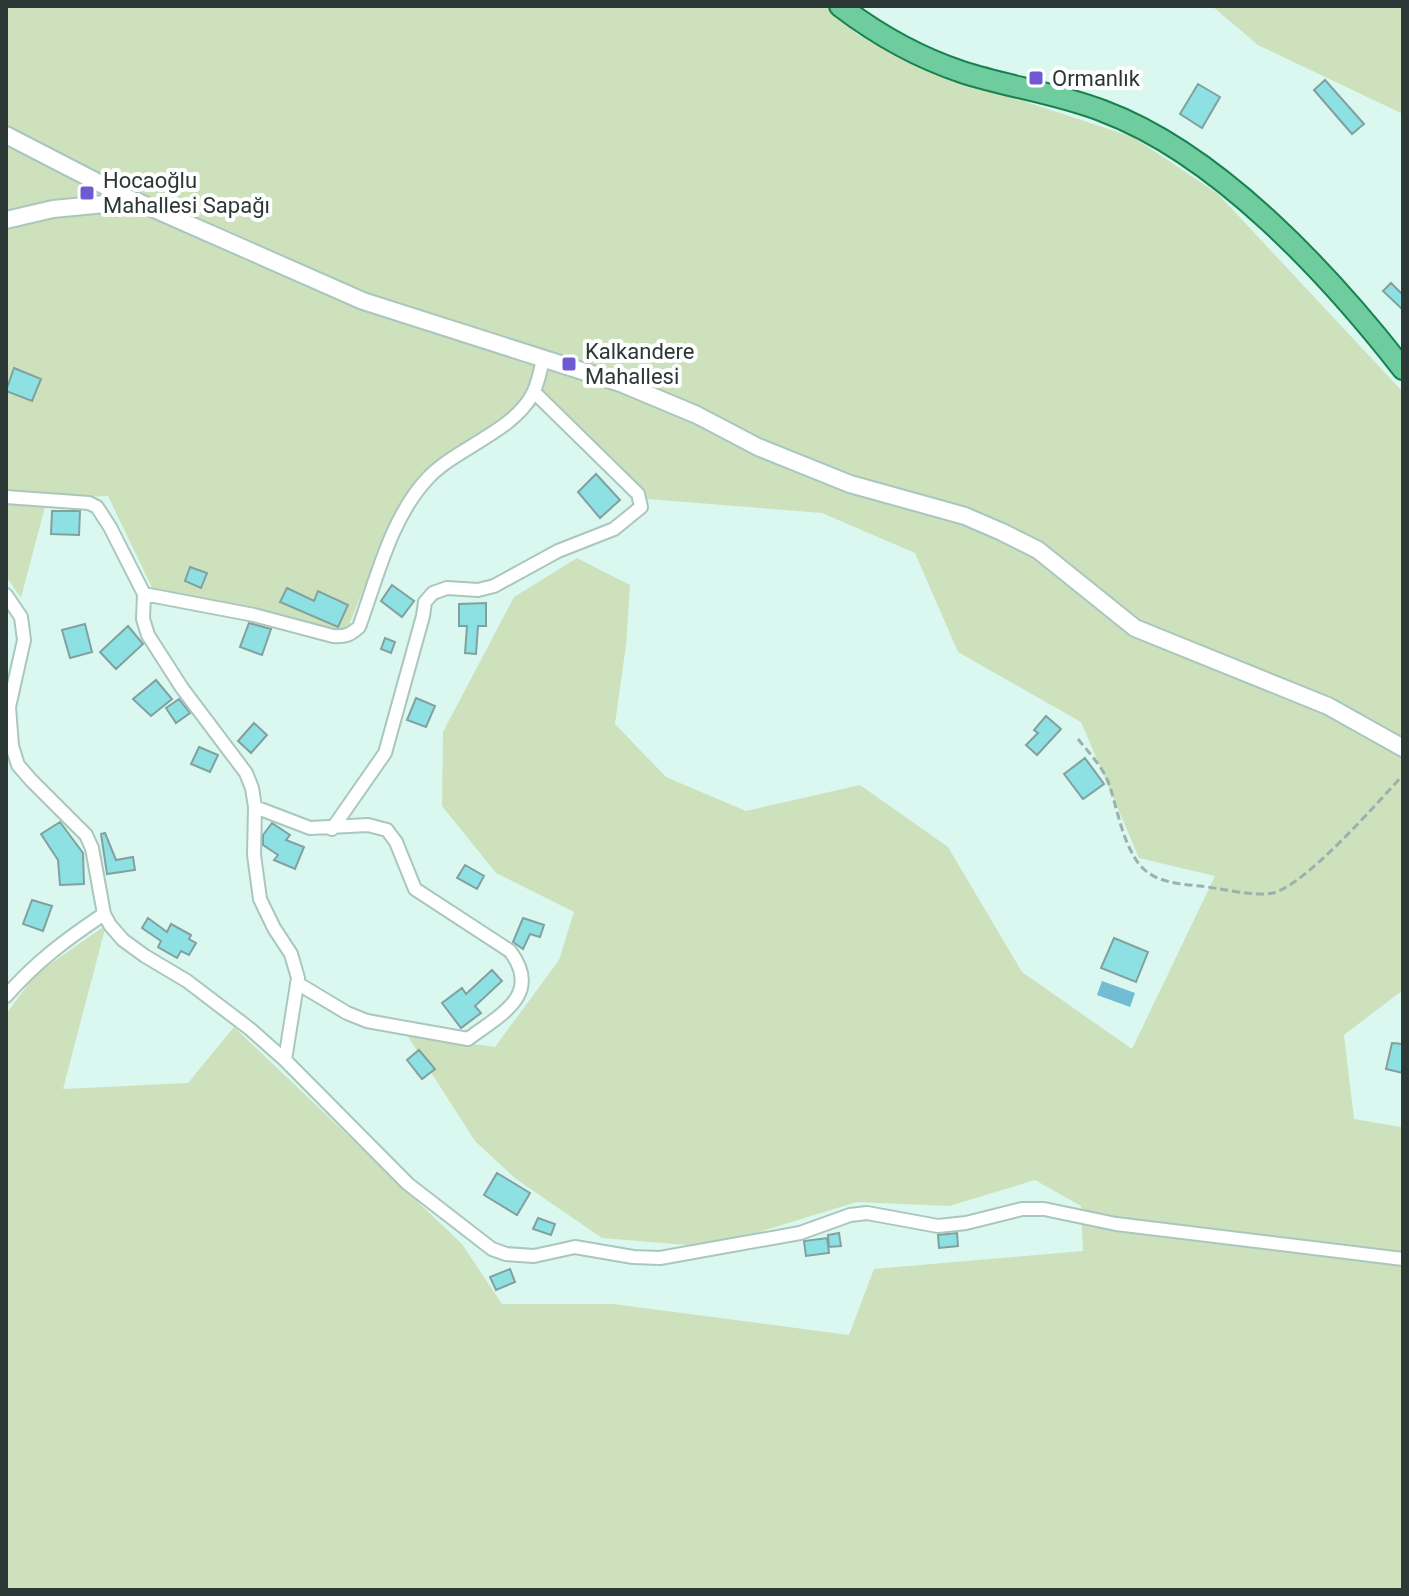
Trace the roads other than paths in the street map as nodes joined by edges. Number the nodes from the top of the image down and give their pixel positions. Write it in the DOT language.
graph roads {
  1 [pos="840,6"];
  2 [pos="6,135"];
  3 [pos="136,201"];
  4 [pos="6,220"];
  5 [pos="543,360"];
  6 [pos="1403,369"];
  7 [pos="534,392"];
  8 [pos="6,497"];
  9 [pos="144,594"];
  10 [pos="6,595"];
  11 [pos="1403,748"];
  12 [pos="255,807"];
  13 [pos="332,829"];
  14 [pos="104,914"];
  15 [pos="297,983"];
  16 [pos="6,996"];
  17 [pos="285,1060"];
  18 [pos="1403,1259"];
  1 -- 6 [label="main road"];
  2 -- 3 [label="street"];
  3 -- 4 [label="street"];
  3 -- 5 [label="street"];
  5 -- 7 [label="street"];
  5 -- 11 [label="street"];
  7 -- 9 [label="street"];
  7 -- 13 [label="street"];
  8 -- 9 [label="street"];
  9 -- 12 [label="street"];
  10 -- 14 [label="street"];
  12 -- 13 [label="street"];
  12 -- 15 [label="street"];
  13 -- 15 [label="street"];
  14 -- 16 [label="street"];
  14 -- 17 [label="street"];
  15 -- 17 [label="street"];
  17 -- 18 [label="street"];
}
